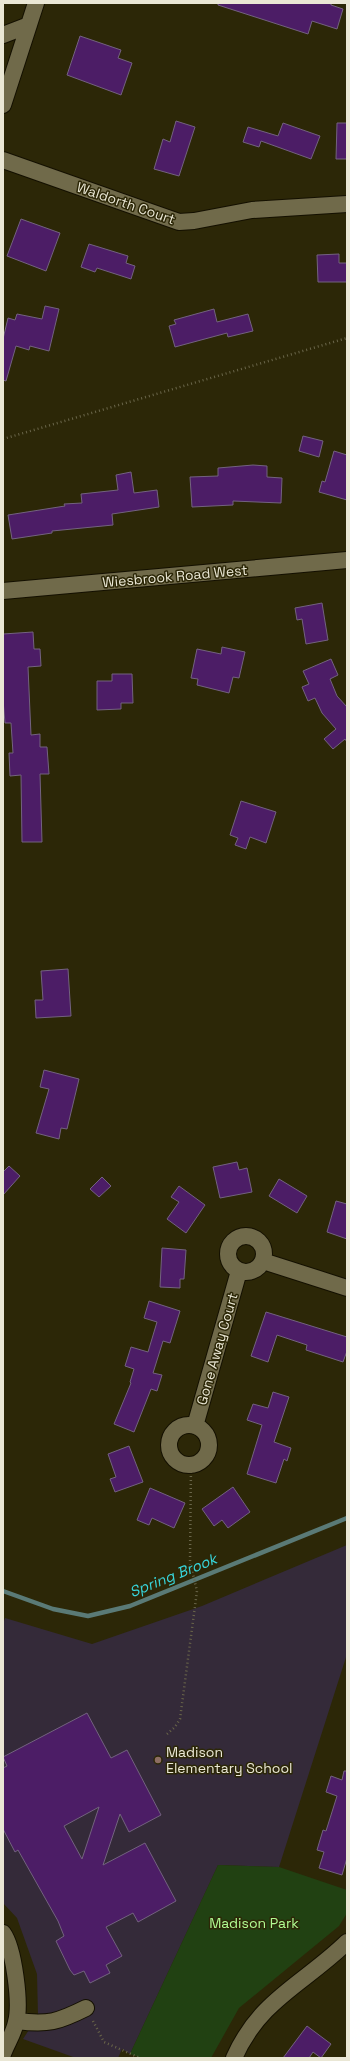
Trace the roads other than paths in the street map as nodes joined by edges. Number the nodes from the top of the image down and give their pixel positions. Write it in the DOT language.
graph roads {
  1 [pos="36,3"];
  2 [pos="29,25"];
  3 [pos="3,34"];
  4 [pos="3,105"];
  5 [pos="3,160"];
  6 [pos="347,204"];
  7 [pos="347,560"];
  8 [pos="3,591"];
  9 [pos="263,1261"];
  10 [pos="239,1271"];
  11 [pos="347,1288"];
  12 [pos="195,1426"];
  13 [pos="3,1933"];
  14 [pos="347,1942"];
  15 [pos="86,2008"];
  16 [pos="17,2021"];
  17 [pos="3,2054"];
  18 [pos="234,2058"];
  1 -- 2 [label="street"];
  2 -- 3 [label="street"];
  2 -- 4 [label="street"];
  5 -- 6 [label="street, Waldorth Court"];
  7 -- 8 [label="street, Wiesbrook Road West"];
  9 -- 10 [label="street"];
  9 -- 10 [label="street"];
  9 -- 11 [label="street"];
  10 -- 12 [label="street, Gone Away Court"];
  12 -- 12 [label="street"];
  13 -- 16 [label="street"];
  14 -- 18 [label="street"];
  15 -- 16 [label="street"];
  16 -- 17 [label="street"];
}
